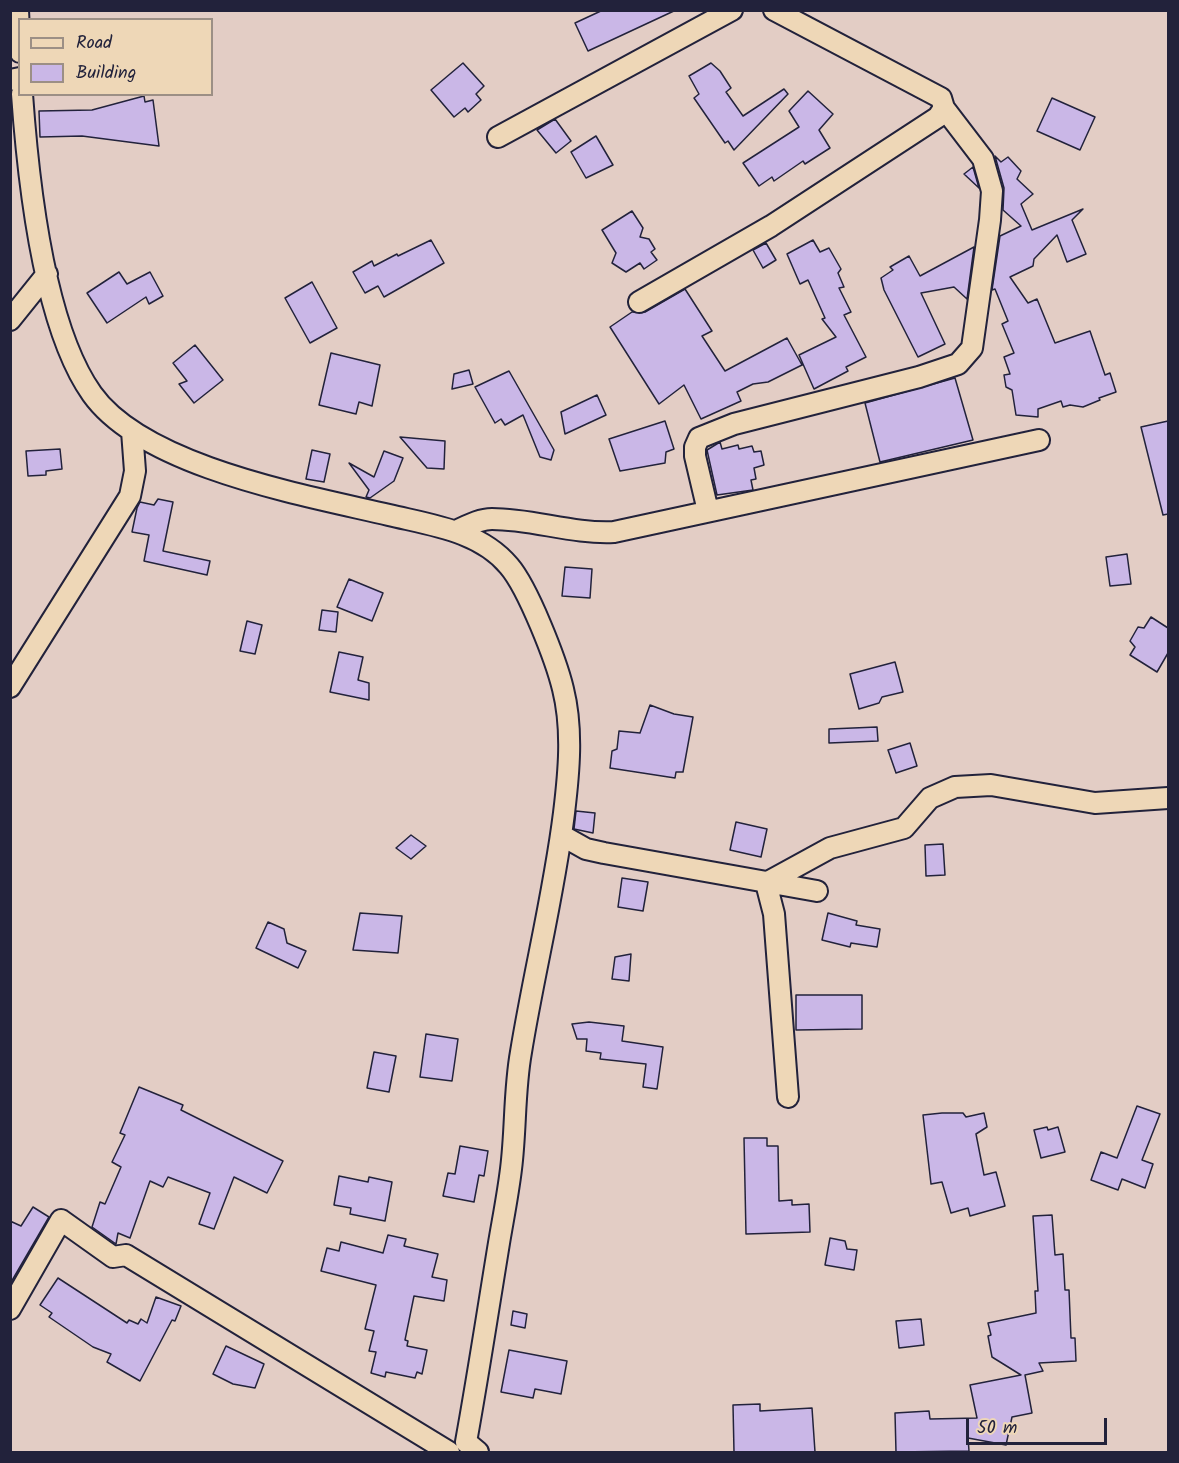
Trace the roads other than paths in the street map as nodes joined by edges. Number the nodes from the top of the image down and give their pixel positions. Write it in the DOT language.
graph roads {
  1 [pos="732,10"];
  2 [pos="774,10"];
  3 [pos="22,96"];
  4 [pos="944,108"];
  5 [pos="498,137"];
  6 [pos="47,274"];
  7 [pos="639,302"];
  8 [pos="10,320"];
  9 [pos="132,430"];
  10 [pos="1039,440"];
  11 [pos="708,511"];
  12 [pos="456,531"];
  13 [pos="10,687"];
  14 [pos="1168,798"];
  15 [pos="561,835"];
  16 [pos="766,883"];
  17 [pos="818,891"];
  18 [pos="788,1097"];
  19 [pos="10,1309"];
  20 [pos="460,1450"];
  1 -- 5 [label="street"];
  2 -- 4 [label="street"];
  3 -- 6 [label="street"];
  4 -- 7 [label="street"];
  4 -- 11 [label="street"];
  6 -- 8 [label="street"];
  6 -- 9 [label="street"];
  9 -- 12 [label="street"];
  9 -- 13 [label="street"];
  10 -- 11 [label="street"];
  11 -- 12 [label="street"];
  12 -- 15 [label="street"];
  14 -- 16 [label="street"];
  15 -- 16 [label="street"];
  15 -- 20 [label="street"];
  16 -- 17 [label="street"];
  16 -- 18 [label="street"];
  19 -- 20 [label="street"];
}
